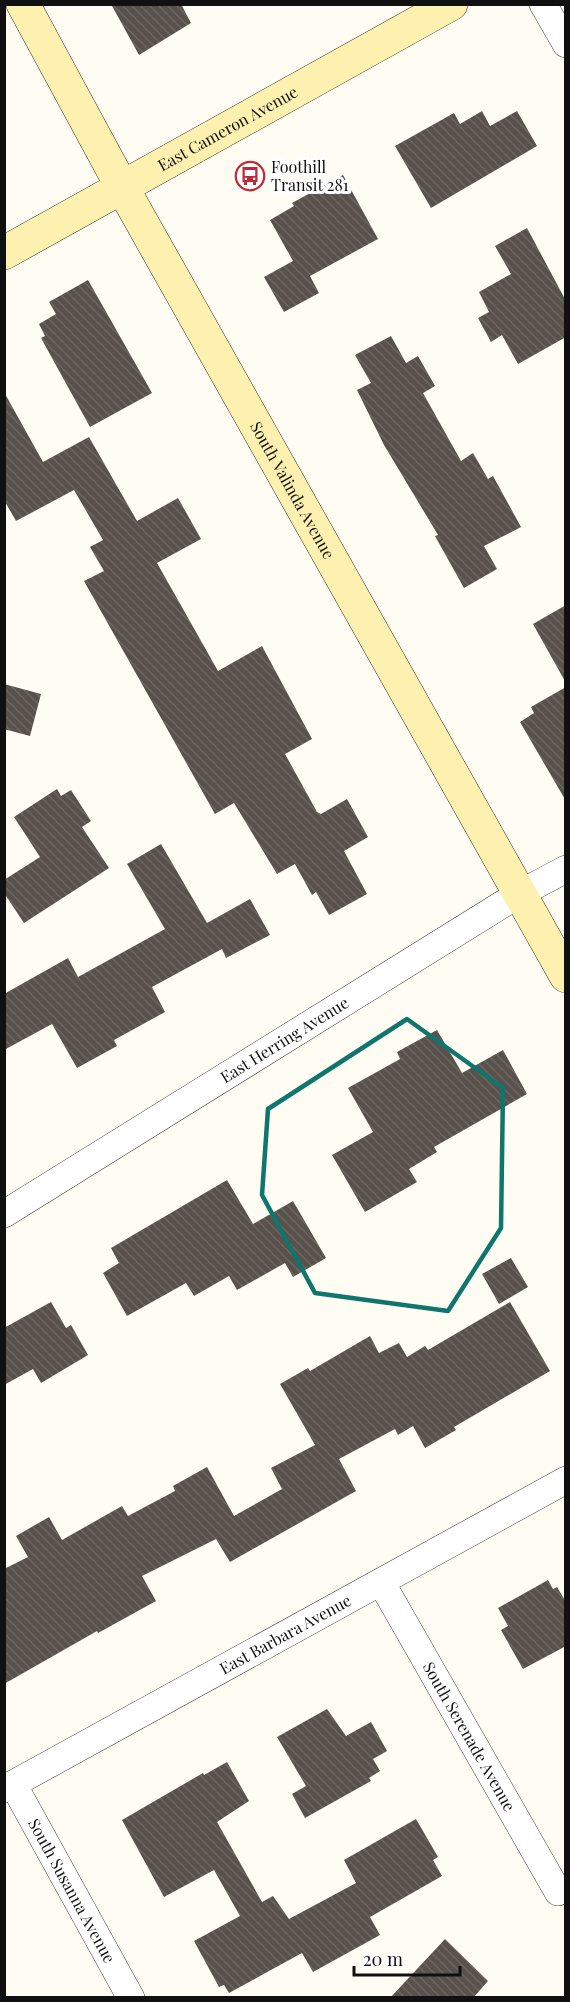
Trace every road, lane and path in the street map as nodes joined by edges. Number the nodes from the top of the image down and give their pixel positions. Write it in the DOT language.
graph roads {
  1 [pos="23,4"];
  2 [pos="451,4"];
  3 [pos="543,4"];
  4 [pos="566,44"];
  5 [pos="122,187"];
  6 [pos="4,253"];
  7 [pos="566,869"];
  8 [pos="519,894"];
  9 [pos="566,976"];
  10 [pos="4,1214"];
  11 [pos="566,1480"];
  12 [pos="381,1582"];
  13 [pos="9,1787"];
  14 [pos="558,1892"];
  15 [pos="131,1998"];
  1 -- 5 [label="main road, South Valinda Avenue"];
  2 -- 5 [label="main road, East Cameron Avenue"];
  3 -- 4 [label="street"];
  5 -- 6 [label="main road, East Cameron Avenue"];
  5 -- 8 [label="main road, South Valinda Avenue"];
  7 -- 8 [label="street, East Herring Avenue"];
  8 -- 9 [label="main road, South Valinda Avenue"];
  8 -- 10 [label="street, East Herring Avenue"];
  11 -- 12 [label="street, East Barbara Avenue"];
  12 -- 13 [label="street, East Barbara Avenue"];
  12 -- 14 [label="street, South Serenade Avenue"];
  13 -- 15 [label="street, South Susanna Avenue"];
}
